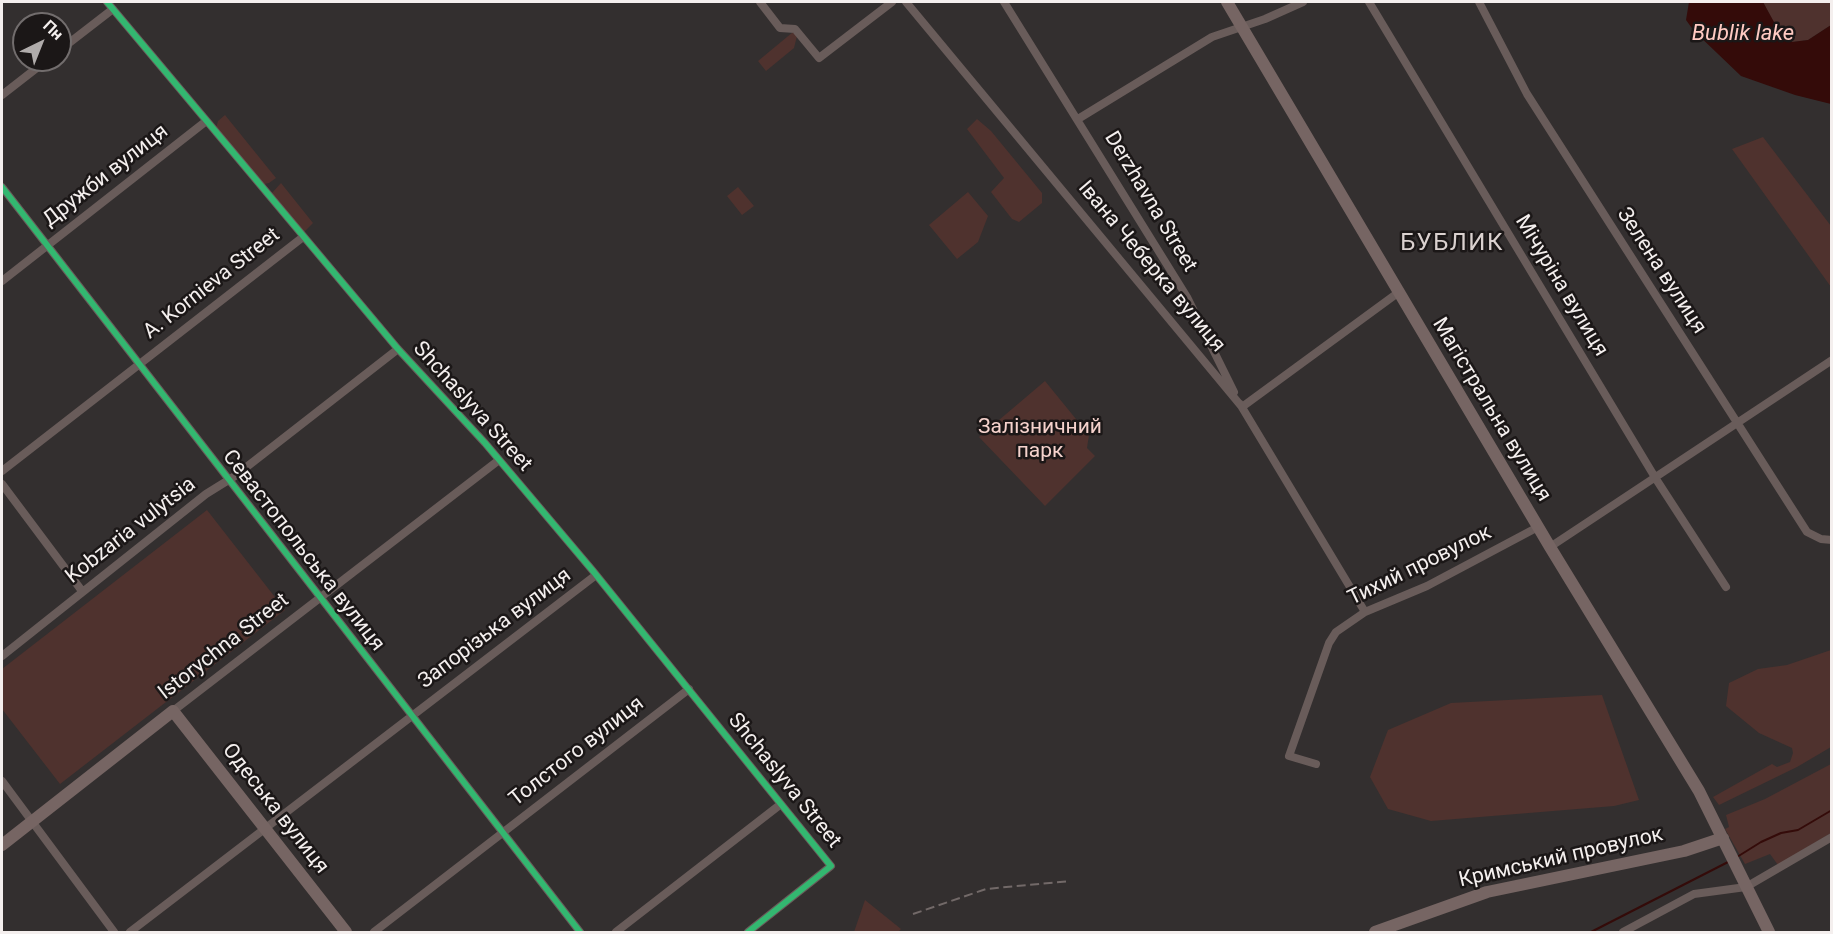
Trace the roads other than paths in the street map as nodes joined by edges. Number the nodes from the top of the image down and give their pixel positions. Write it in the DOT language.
graph roads {
  1 [pos="892,2"];
  2 [pos="906,2"];
  3 [pos="1004,2"];
  4 [pos="1227,2"];
  5 [pos="1303,2"];
  6 [pos="1369,2"];
  7 [pos="1479,2"];
  8 [pos="763,3"];
  9 [pos="110,5"];
  10 [pos="1243,27"];
  11 [pos="72,39"];
  12 [pos="31,72"];
  13 [pos="2,95"];
  14 [pos="1078,119"];
  15 [pos="205,122"];
  16 [pos="2,188"];
  17 [pos="303,237"];
  18 [pos="46,246"];
  19 [pos="2,281"];
  20 [pos="1399,292"];
  21 [pos="398,349"];
  22 [pos="1832,360"];
  23 [pos="137,365"];
  24 [pos="1242,407"];
  25 [pos="1739,423"];
  26 [pos="499,460"];
  27 [pos="2,471"];
  28 [pos="1656,479"];
  29 [pos="228,481"];
  30 [pos="2,484"];
  31 [pos="1538,527"];
  32 [pos="1832,540"];
  33 [pos="1550,547"];
  34 [pos="596,575"];
  35 [pos="1726,587"];
  36 [pos="82,591"];
  37 [pos="319,599"];
  38 [pos="1365,612"];
  39 [pos="2,656"];
  40 [pos="689,689"];
  41 [pos="173,711"];
  42 [pos="410,716"];
  43 [pos="1316,764"];
  44 [pos="2,781"];
  45 [pos="781,804"];
  46 [pos="33,821"];
  47 [pos="265,827"];
  48 [pos="502,834"];
  49 [pos="1832,837"];
  50 [pos="1723,838"];
  51 [pos="2,845"];
  52 [pos="1746,886"];
  53 [pos="114,933"];
  54 [pos="130,933"];
  55 [pos="346,933"];
  56 [pos="374,933"];
  57 [pos="580,933"];
  58 [pos="616,933"];
  59 [pos="748,933"];
  60 [pos="1375,933"];
  61 [pos="1623,933"];
  62 [pos="1769,933"];
  1 -- 8 [label="street"];
  2 -- 24 [label="street, Івана Чеберка вулиця"];
  3 -- 14 [label="street, Derzhavna Street"];
  4 -- 10 [label="main road, Магістральна вулиця"];
  5 -- 10 [label="street"];
  6 -- 28 [label="street, Мічуріна вулиця"];
  7 -- 25 [label="street, Зелена вулиця"];
  9 -- 11 [label="street"];
  9 -- 15 [label="street, Shchaslyva Street"];
  10 -- 14 [label="street"];
  10 -- 20 [label="main road, Магістральна вулиця"];
  12 -- 13 [label="street"];
  14 -- 24 [label="street, Derzhavna Street"];
  15 -- 17 [label="street, Shchaslyva Street"];
  15 -- 18 [label="street, Дружби вулиця"];
  16 -- 18 [label="street, Севастопольська вулиця"];
  17 -- 21 [label="street, Shchaslyva Street"];
  17 -- 23 [label="street, A. Kornieva Street"];
  18 -- 19 [label="street, Дружби вулиця"];
  18 -- 23 [label="street, Севастопольська вулиця"];
  20 -- 24 [label="street"];
  20 -- 31 [label="main road, Магістральна вулиця"];
  21 -- 26 [label="street, Shchaslyva Street"];
  21 -- 29 [label="street, Kobzaria vulytsia"];
  22 -- 25 [label="street"];
  23 -- 27 [label="street, A. Kornieva Street"];
  23 -- 29 [label="street, Севастопольська вулиця"];
  24 -- 38 [label="street, Derzhavna Street"];
  25 -- 28 [label="street"];
  25 -- 32 [label="street, Зелена вулиця"];
  26 -- 34 [label="street, Shchaslyva Street"];
  26 -- 37 [label="street, Istorychna Street"];
  28 -- 33 [label="street"];
  28 -- 35 [label="street, Мічуріна вулиця"];
  29 -- 36 [label="street, Kobzaria vulytsia"];
  29 -- 37 [label="street, Севастопольська вулиця"];
  30 -- 36 [label="street"];
  31 -- 33 [label="main road, Магістральна вулиця"];
  31 -- 38 [label="street, Тихий провулок"];
  33 -- 50 [label="main road, Магістральна вулиця"];
  34 -- 40 [label="street, Shchaslyva Street"];
  34 -- 42 [label="street, Запорізька вулиця"];
  36 -- 39 [label="street, Kobzaria vulytsia"];
  37 -- 41 [label="street, Istorychna Street"];
  37 -- 42 [label="street, Севастопольська вулиця"];
  38 -- 43 [label="street, Тихий провулок"];
  40 -- 45 [label="street, Shchaslyva Street"];
  40 -- 48 [label="street, Толстого вулиця"];
  41 -- 46 [label="main road, Istorychna Street"];
  41 -- 47 [label="main road, Одеська вулиця"];
  42 -- 47 [label="street, Запорізька вулиця"];
  42 -- 48 [label="street, Севастопольська вулиця"];
  44 -- 46 [label="street"];
  45 -- 58 [label="street"];
  45 -- 59 [label="street, Shchaslyva Street"];
  46 -- 51 [label="main road, Istorychna Street"];
  46 -- 53 [label="street"];
  47 -- 54 [label="street, Запорізька вулиця"];
  47 -- 55 [label="main road, Одеська вулиця"];
  48 -- 56 [label="street, Толстого вулиця"];
  48 -- 57 [label="street, Севастопольська вулиця"];
  49 -- 52 [label="street"];
  50 -- 52 [label="main road, Магістральна вулиця"];
  50 -- 60 [label="main road, Кримський провулок"];
  52 -- 61 [label="street"];
  52 -- 62 [label="main road, Магістральна вулиця"];
}
